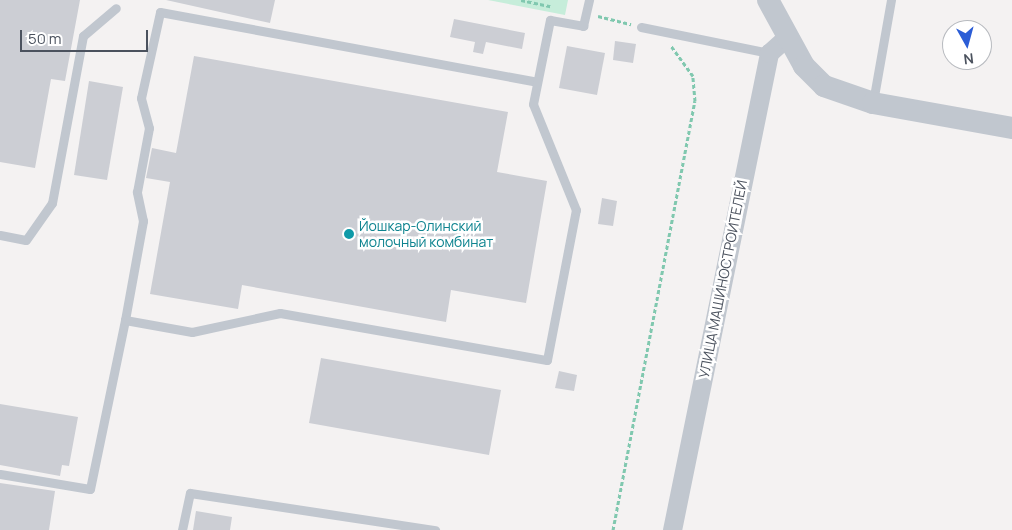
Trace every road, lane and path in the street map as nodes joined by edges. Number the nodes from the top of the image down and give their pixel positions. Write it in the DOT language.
graph roads {
  1 [pos="588,0"];
  2 [pos="768,0"];
  3 [pos="891,0"];
  4 [pos="116,8"];
  5 [pos="586,13"];
  6 [pos="641,26"];
  7 [pos="787,36"];
  8 [pos="668,43"];
  9 [pos="769,54"];
  10 [pos="538,82"];
  11 [pos="872,102"];
  12 [pos="1012,128"];
  13 [pos="0,235"];
  14 [pos="125,320"];
  15 [pos="0,474"];
  16 [pos="182,530"];
  17 [pos="435,530"];
  18 [pos="613,530"];
  19 [pos="672,530"];
  1 -- 5 [label="lane"];
  2 -- 7 [label="street"];
  3 -- 11 [label="lane"];
  4 -- 13 [label="lane"];
  5 -- 6 [label="path"];
  5 -- 10 [label="lane"];
  6 -- 9 [label="lane"];
  7 -- 9 [label="street"];
  7 -- 11 [label="street"];
  8 -- 18 [label="path"];
  9 -- 19 [label="street, УЛИЦА МАШИНОСТРОИТЕЛЕЙ"];
  10 -- 14 [label="lane"];
  10 -- 14 [label="lane"];
  11 -- 12 [label="street"];
  14 -- 15 [label="lane"];
  16 -- 17 [label="lane"];
}
